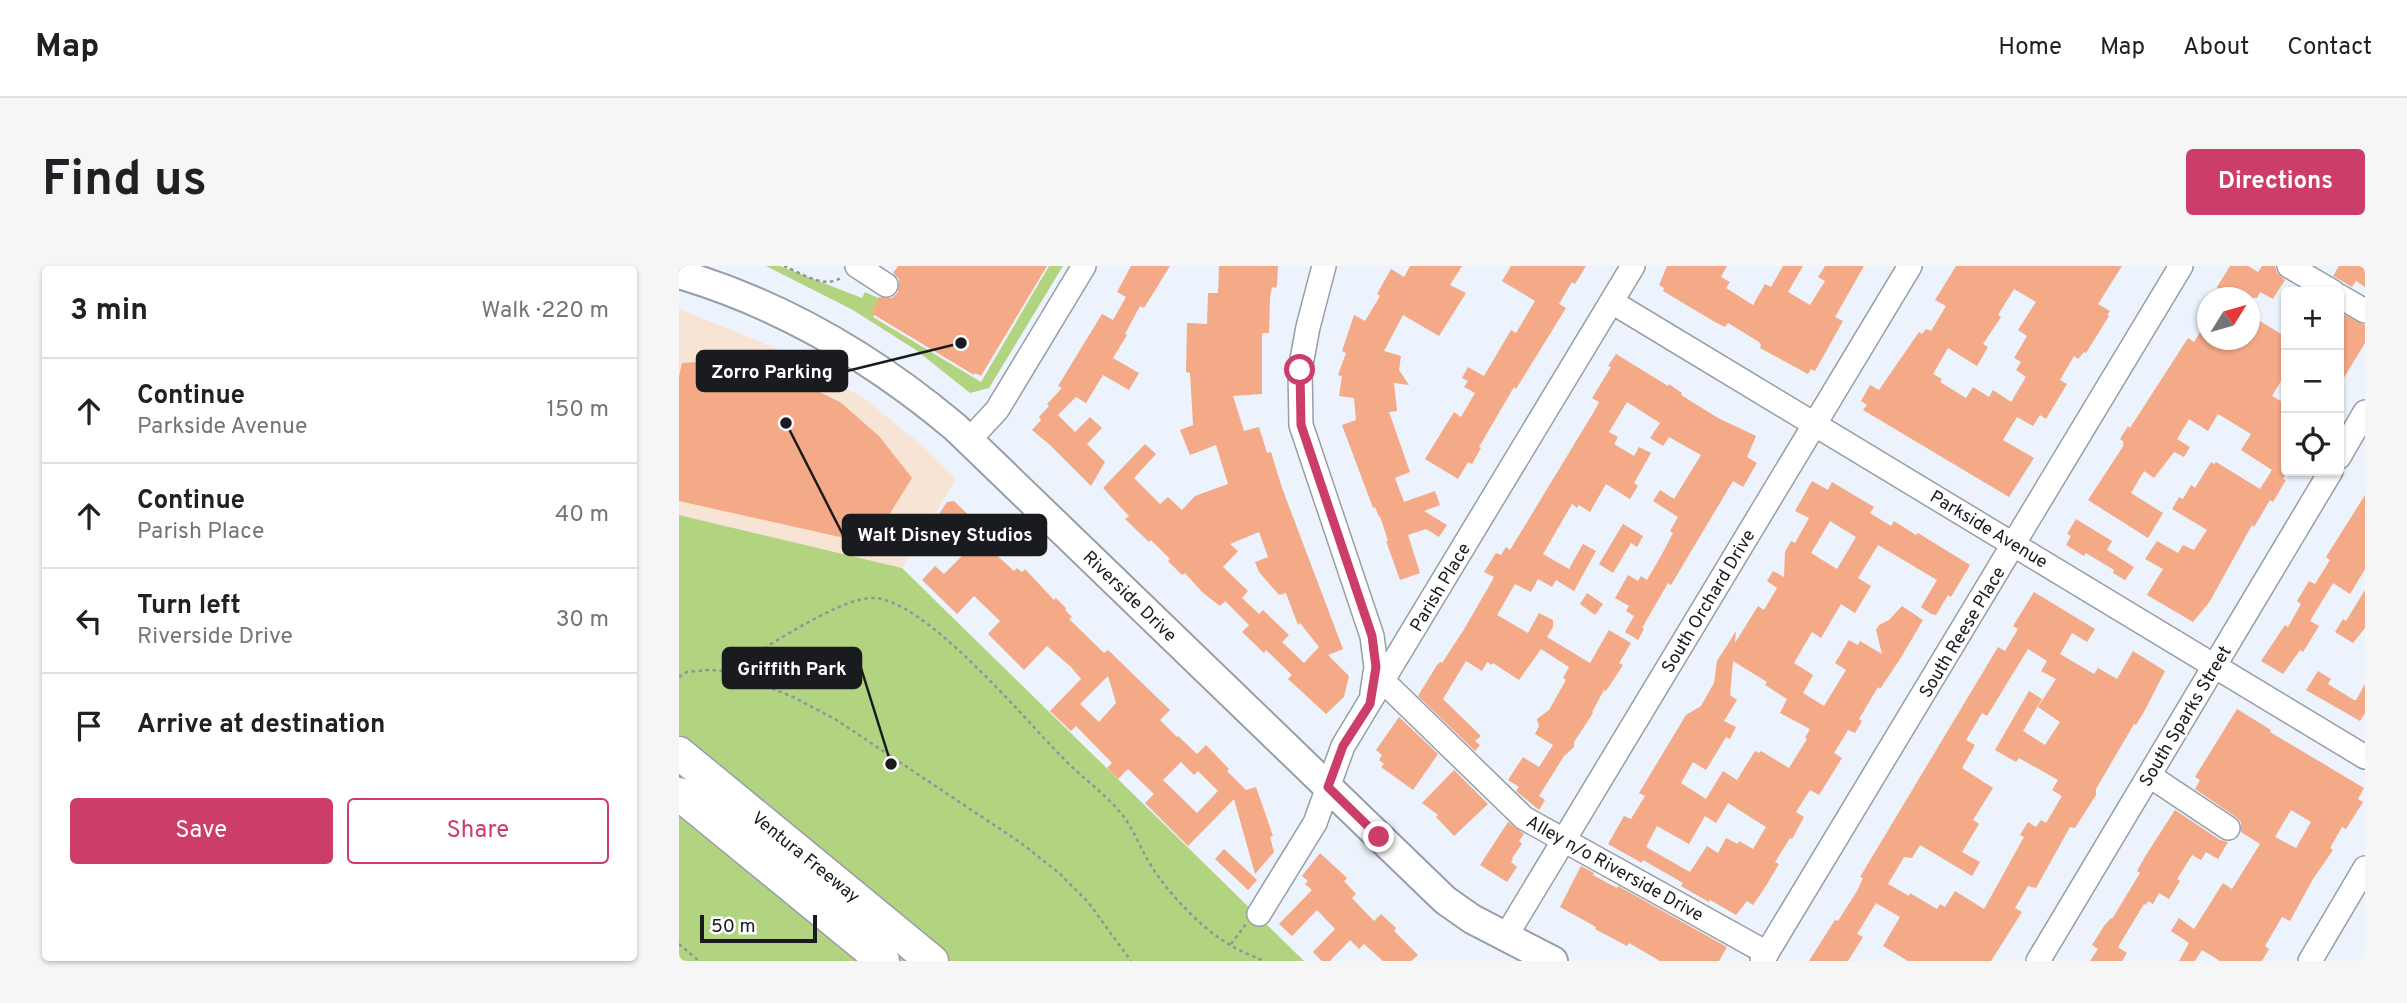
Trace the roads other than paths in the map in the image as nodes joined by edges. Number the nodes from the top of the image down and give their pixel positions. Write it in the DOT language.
graph roads {
  1 [pos="1084,266"];
  2 [pos="1324,266"];
  3 [pos="1633,266"];
  4 [pos="1910,266"];
  5 [pos="2181,266"];
  6 [pos="2289,266"];
  7 [pos="851,271"];
  8 [pos="679,274"];
  9 [pos="886,285"];
  10 [pos="2325,287"];
  11 [pos="2344,299"];
  12 [pos="1612,302"];
  13 [pos="2365,311"];
  14 [pos="2365,412"];
  15 [pos="1815,424"];
  16 [pos="969,440"];
  17 [pos="2344,448"];
  18 [pos="2328,476"];
  19 [pos="2015,544"];
  20 [pos="2215,666"];
  21 [pos="1383,681"];
  22 [pos="1370,704"];
  23 [pos="680,754"];
  24 [pos="2365,757"];
  25 [pos="2150,776"];
  26 [pos="1328,787"];
  27 [pos="679,794"];
  28 [pos="679,816"];
  29 [pos="2228,828"];
  30 [pos="1563,839"];
  31 [pos="2365,868"];
  32 [pos="1259,914"];
  33 [pos="1506,936"];
  34 [pos="1764,957"];
  35 [pos="857,961"];
  36 [pos="883,961"];
  37 [pos="902,961"];
  38 [pos="932,961"];
  39 [pos="1553,961"];
  40 [pos="2038,961"];
  41 [pos="2309,961"];
  1 -- 16 [label="street"];
  2 -- 22 [label="street"];
  3 -- 12 [label="street, Parish Place"];
  4 -- 15 [label="street, South Orchard Drive"];
  5 -- 19 [label="street, South Reese Place"];
  6 -- 10 [label="street"];
  7 -- 9 [label="street"];
  8 -- 16 [label="main road, Riverside Drive"];
  11 -- 13 [label="street"];
  12 -- 15 [label="street, Parkside Avenue"];
  12 -- 21 [label="street, Parish Place"];
  14 -- 17 [label="street"];
  15 -- 19 [label="street, Parkside Avenue"];
  15 -- 30 [label="street, South Orchard Drive"];
  16 -- 26 [label="main road, Riverside Drive"];
  18 -- 20 [label="street, South Sparks Street"];
  19 -- 20 [label="street, Parkside Avenue"];
  19 -- 34 [label="street, South Reese Place"];
  20 -- 24 [label="street, Parkside Avenue"];
  20 -- 25 [label="street, South Sparks Street"];
  21 -- 22 [label="street, Parish Place"];
  21 -- 30 [label="street, Alley n/o Riverside Drive"];
  22 -- 26 [label="street, Parish Place"];
  23 -- 37 [label="highway"];
  23 -- 38 [label="highway, Ventura Freeway"];
  25 -- 29 [label="street"];
  25 -- 40 [label="street, South Sparks Street"];
  26 -- 32 [label="street, Parish Place"];
  26 -- 33 [label="main road, Riverside Drive"];
  27 -- 36 [label="highway"];
  28 -- 35 [label="highway"];
  30 -- 33 [label="street, South Orchard Drive"];
  30 -- 34 [label="street, Alley n/o Riverside Drive"];
  31 -- 41 [label="street"];
  33 -- 39 [label="main road, Riverside Drive"];
}
